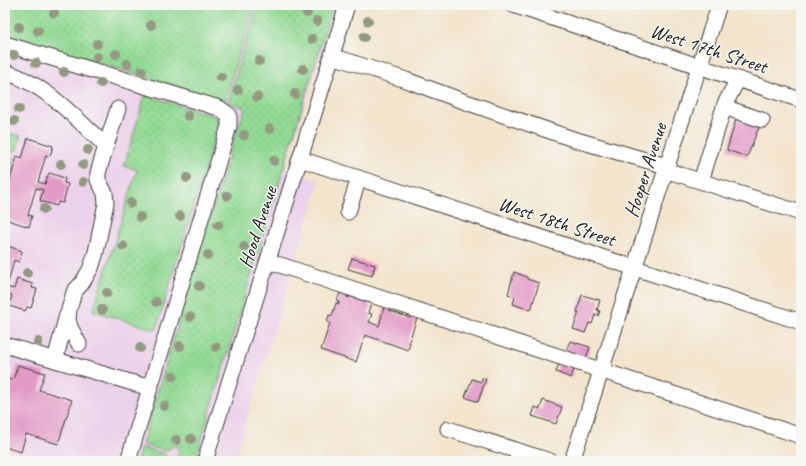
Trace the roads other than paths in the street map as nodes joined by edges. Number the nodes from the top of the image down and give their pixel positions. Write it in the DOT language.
graph roads {
  1 [pos="347,5"];
  2 [pos="513,5"];
  3 [pos="719,5"];
  4 [pos="5,44"];
  5 [pos="332,56"];
  6 [pos="699,66"];
  7 [pos="5,72"];
  8 [pos="738,79"];
  9 [pos="801,100"];
  10 [pos="724,108"];
  11 [pos="118,109"];
  12 [pos="762,120"];
  13 [pos="106,146"];
  14 [pos="300,160"];
  15 [pos="666,168"];
  16 [pos="359,178"];
  17 [pos="701,181"];
  18 [pos="348,212"];
  19 [pos="801,213"];
  20 [pos="268,261"];
  21 [pos="635,268"];
  22 [pos="69,310"];
  23 [pos="801,322"];
  24 [pos="79,344"];
  25 [pos="5,345"];
  26 [pos="55,360"];
  27 [pos="601,371"];
  28 [pos="150,388"];
  29 [pos="448,429"];
  30 [pos="801,436"];
  31 [pos="128,461"];
  32 [pos="205,461"];
  33 [pos="550,461"];
  34 [pos="572,461"];
  1 -- 5 [label="street, Hood Avenue"];
  2 -- 6 [label="street, West 17th Street"];
  3 -- 6 [label="street, Hooper Avenue"];
  4 -- 28 [label="street"];
  5 -- 14 [label="street, Hood Avenue"];
  5 -- 15 [label="street"];
  6 -- 8 [label="street, West 17th Street"];
  6 -- 15 [label="street, Hooper Avenue"];
  7 -- 13 [label="street"];
  8 -- 9 [label="street, West 17th Street"];
  8 -- 10 [label="street"];
  10 -- 12 [label="street"];
  10 -- 17 [label="street"];
  11 -- 13 [label="street"];
  13 -- 22 [label="street"];
  14 -- 16 [label="street, West 18th Street"];
  14 -- 20 [label="street, Hood Avenue"];
  15 -- 17 [label="street"];
  15 -- 21 [label="street, Hooper Avenue"];
  16 -- 18 [label="street"];
  16 -- 21 [label="street, West 18th Street"];
  17 -- 19 [label="street"];
  20 -- 27 [label="street"];
  20 -- 32 [label="street, Hood Avenue"];
  21 -- 23 [label="street, West 18th Street"];
  21 -- 27 [label="street, Hooper Avenue"];
  22 -- 24 [label="street"];
  22 -- 26 [label="street"];
  25 -- 26 [label="street"];
  26 -- 28 [label="street"];
  27 -- 30 [label="street"];
  27 -- 34 [label="street, Hooper Avenue"];
  28 -- 31 [label="street"];
  29 -- 33 [label="street"];
}
